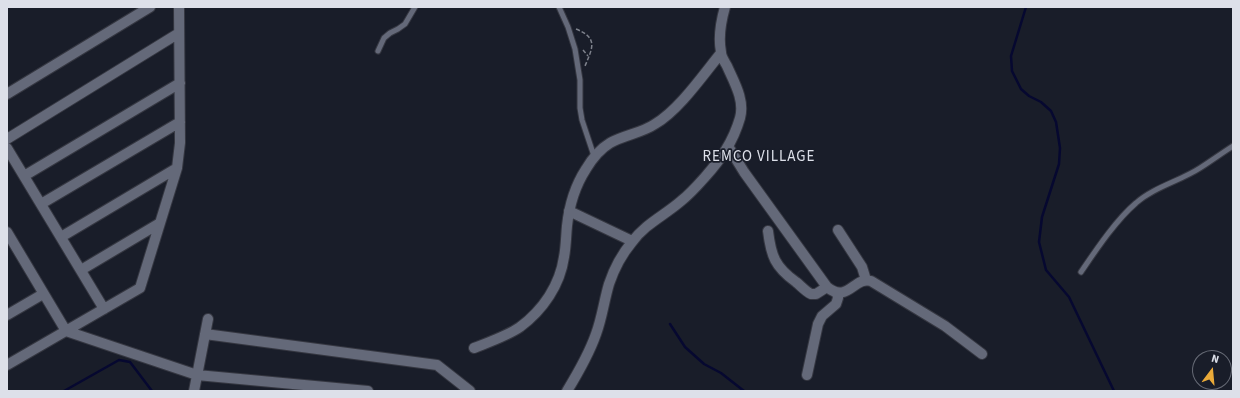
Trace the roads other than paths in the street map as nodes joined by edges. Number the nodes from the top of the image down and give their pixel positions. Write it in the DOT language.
graph roads {
  1 [pos="150,7"];
  2 [pos="179,7"];
  3 [pos="415,7"];
  4 [pos="559,7"];
  5 [pos="725,7"];
  6 [pos="179,34"];
  7 [pos="378,51"];
  8 [pos="721,53"];
  9 [pos="180,83"];
  10 [pos="7,94"];
  11 [pos="180,122"];
  12 [pos="7,139"];
  13 [pos="728,146"];
  14 [pos="1233,146"];
  15 [pos="7,148"];
  16 [pos="594,156"];
  17 [pos="176,168"];
  18 [pos="24,176"];
  19 [pos="41,204"];
  20 [pos="569,211"];
  21 [pos="160,223"];
  22 [pos="838,230"];
  23 [pos="768,231"];
  24 [pos="7,232"];
  25 [pos="61,237"];
  26 [pos="632,241"];
  27 [pos="81,270"];
  28 [pos="1082,272"];
  29 [pos="866,280"];
  30 [pos="827,287"];
  31 [pos="837,293"];
  32 [pos="43,294"];
  33 [pos="104,309"];
  34 [pos="7,314"];
  35 [pos="208,319"];
  36 [pos="66,331"];
  37 [pos="205,334"];
  38 [pos="474,348"];
  39 [pos="982,354"];
  40 [pos="7,365"];
  41 [pos="197,374"];
  42 [pos="807,375"];
  43 [pos="194,391"];
  44 [pos="368,391"];
  45 [pos="470,391"];
  46 [pos="567,391"];
  1 -- 10 [label="street"];
  2 -- 6 [label="street"];
  3 -- 7 [label="lane"];
  4 -- 16 [label="lane"];
  5 -- 8 [label="street"];
  6 -- 9 [label="street"];
  6 -- 12 [label="street"];
  8 -- 13 [label="street"];
  8 -- 16 [label="street"];
  9 -- 11 [label="street"];
  9 -- 18 [label="street"];
  11 -- 17 [label="street"];
  11 -- 19 [label="street"];
  13 -- 26 [label="street"];
  13 -- 30 [label="street"];
  14 -- 28 [label="lane"];
  15 -- 18 [label="street"];
  16 -- 20 [label="street"];
  17 -- 21 [label="street"];
  17 -- 25 [label="street"];
  18 -- 19 [label="street"];
  19 -- 25 [label="street"];
  20 -- 26 [label="street"];
  20 -- 38 [label="street"];
  21 -- 27 [label="street"];
  21 -- 33 [label="street"];
  22 -- 29 [label="street"];
  23 -- 30 [label="street"];
  24 -- 32 [label="street"];
  25 -- 27 [label="street"];
  26 -- 46 [label="street"];
  27 -- 33 [label="street"];
  29 -- 31 [label="street"];
  29 -- 39 [label="street"];
  30 -- 31 [label="street"];
  31 -- 42 [label="street"];
  32 -- 34 [label="street"];
  32 -- 36 [label="street"];
  33 -- 36 [label="street"];
  35 -- 37 [label="street"];
  36 -- 40 [label="street"];
  36 -- 41 [label="street"];
  37 -- 41 [label="street"];
  37 -- 45 [label="street"];
  41 -- 43 [label="street"];
  41 -- 44 [label="street"];
}
